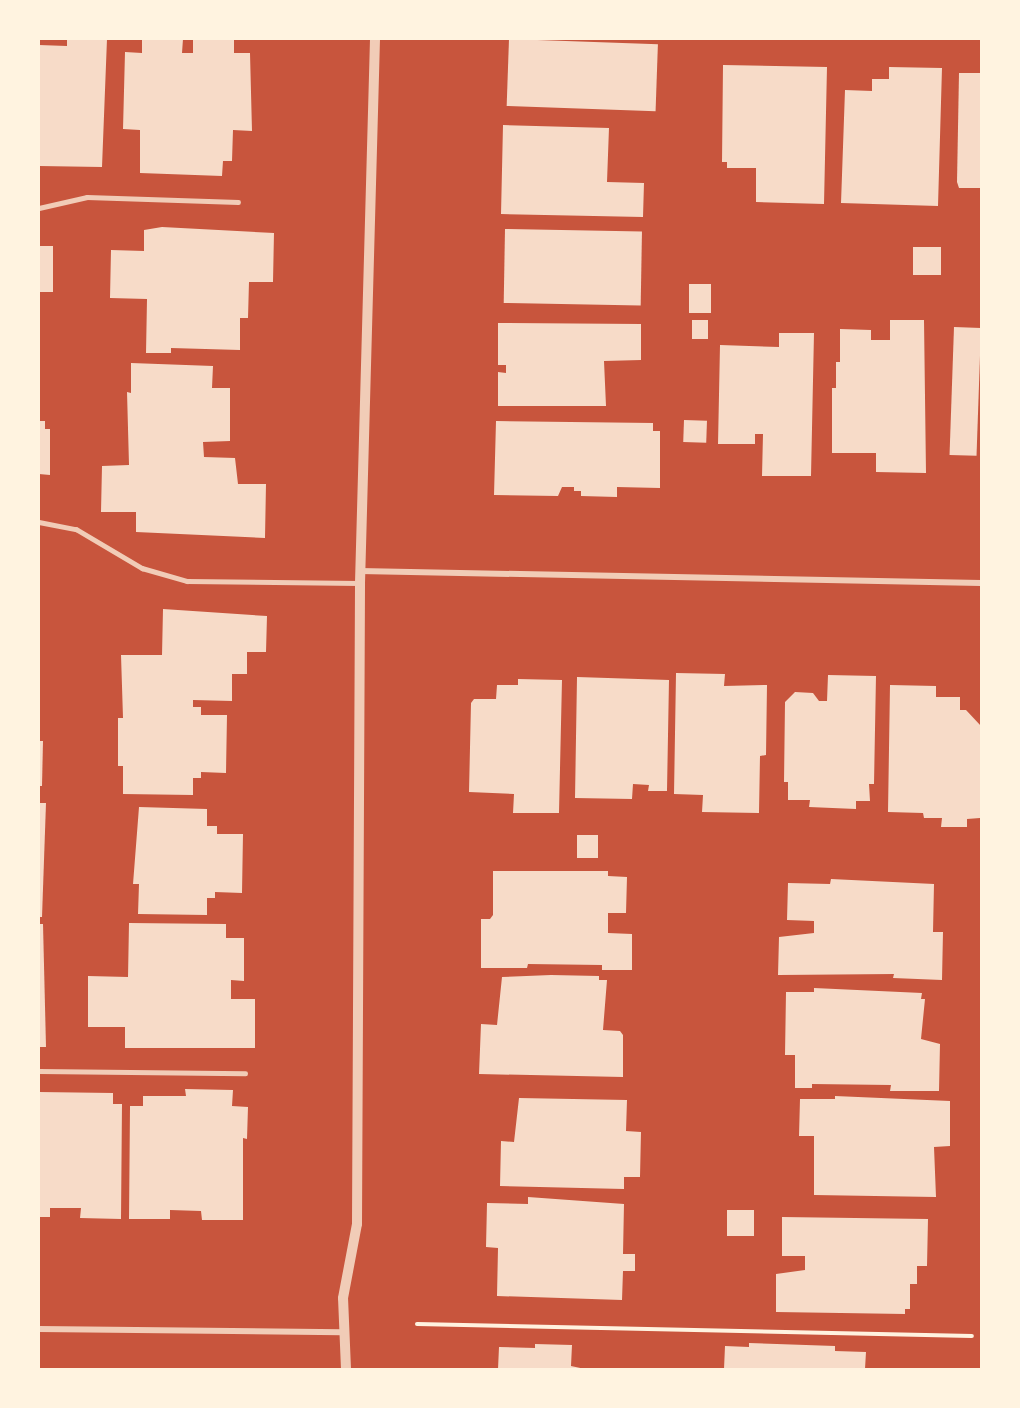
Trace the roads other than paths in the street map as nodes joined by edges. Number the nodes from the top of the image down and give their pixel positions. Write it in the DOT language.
graph roads {
  1 [pos="375,39"];
  2 [pos="238,202"];
  3 [pos="39,208"];
  4 [pos="39,522"];
  5 [pos="360,571"];
  6 [pos="360,583"];
  7 [pos="981,583"];
  8 [pos="39,1071"];
  9 [pos="245,1073"];
  10 [pos="39,1329"];
  11 [pos="342,1332"];
  12 [pos="346,1369"];
  1 -- 5 [label="street"];
  2 -- 3 [label="lane"];
  4 -- 6 [label="lane"];
  5 -- 6 [label="street"];
  5 -- 7 [label="street"];
  6 -- 11 [label="street"];
  8 -- 9 [label="lane"];
  10 -- 11 [label="street"];
  11 -- 12 [label="street"];
}
